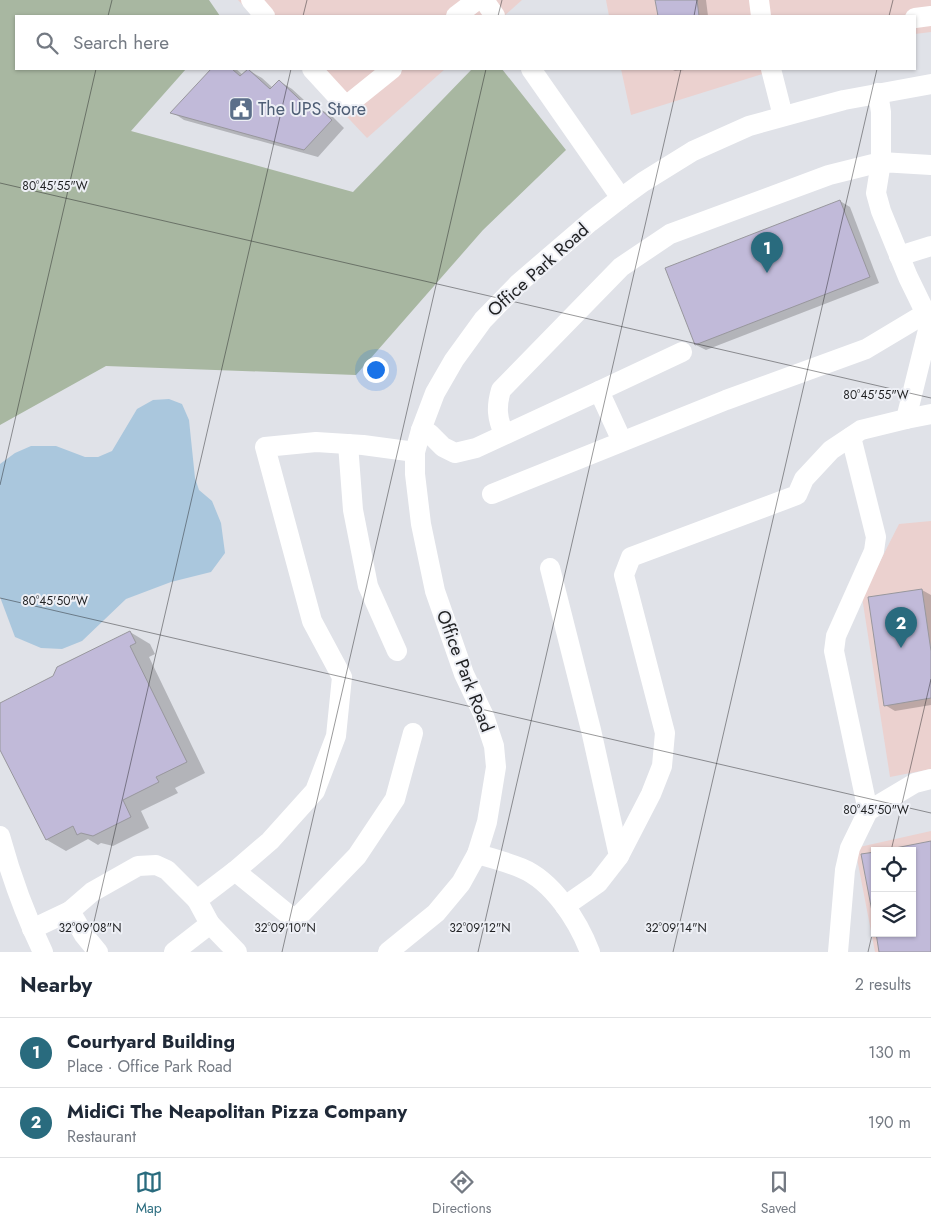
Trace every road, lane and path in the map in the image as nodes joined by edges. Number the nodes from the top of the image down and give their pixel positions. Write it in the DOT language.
graph roads {
  1 [pos="251,0"];
  2 [pos="477,0"];
  3 [pos="484,0"];
  4 [pos="759,0"];
  5 [pos="264,15"];
  6 [pos="457,15"];
  7 [pos="494,15"];
  8 [pos="761,15"];
  9 [pos="931,16"];
  10 [pos="916,18"];
  11 [pos="313,70"];
  12 [pos="391,70"];
  13 [pos="532,70"];
  14 [pos="771,70"];
  15 [pos="931,84"];
  16 [pos="878,93"];
  17 [pos="783,116"];
  18 [pos="882,162"];
  19 [pos="931,165"];
  20 [pos="621,198"];
  21 [pos="931,246"];
  22 [pos="900,256"];
  23 [pos="928,312"];
  24 [pos="682,352"];
  25 [pos="599,391"];
  26 [pos="931,414"];
  27 [pos="906,419"];
  28 [pos="420,430"];
  29 [pos="504,434"];
  30 [pos="851,437"];
  31 [pos="622,441"];
  32 [pos="348,444"];
  33 [pos="415,452"];
  34 [pos="492,494"];
  35 [pos="550,568"];
  36 [pos="397,651"];
  37 [pos="413,732"];
  38 [pos="931,779"];
  39 [pos="868,811"];
  40 [pos="0,836"];
  41 [pos="477,854"];
  42 [pos="619,856"];
  43 [pos="235,871"];
  44 [pos="197,900"];
  45 [pos="565,906"];
  46 [pos="70,911"];
  47 [pos="210,924"];
  48 [pos="32,929"];
  49 [pos="43,952"];
  50 [pos="98,952"];
  51 [pos="174,952"];
  52 [pos="237,952"];
  53 [pos="388,952"];
  54 [pos="590,952"];
  55 [pos="838,952"];
  1 -- 5 [label="street"];
  2 -- 6 [label="street"];
  3 -- 7 [label="street"];
  4 -- 8 [label="street"];
  9 -- 10 [label="street"];
  11 -- 12 [label="street"];
  13 -- 20 [label="street"];
  14 -- 17 [label="street"];
  15 -- 16 [label="street, Office Park Road"];
  16 -- 17 [label="street, Office Park Road"];
  16 -- 18 [label="street"];
  17 -- 20 [label="street, Office Park Road"];
  18 -- 19 [label="street"];
  18 -- 22 [label="street"];
  18 -- 29 [label="street"];
  20 -- 28 [label="street, Office Park Road"];
  21 -- 22 [label="street"];
  22 -- 23 [label="street"];
  23 -- 27 [label="street"];
  23 -- 31 [label="street"];
  24 -- 25 [label="street"];
  25 -- 29 [label="street"];
  25 -- 31 [label="street"];
  26 -- 27 [label="street"];
  27 -- 30 [label="street"];
  28 -- 29 [label="street"];
  28 -- 33 [label="street, Office Park Road"];
  30 -- 39 [label="street"];
  30 -- 42 [label="street"];
  31 -- 34 [label="street"];
  32 -- 33 [label="street"];
  32 -- 36 [label="street"];
  32 -- 43 [label="street"];
  33 -- 41 [label="street, Office Park Road"];
  35 -- 42 [label="street"];
  37 -- 43 [label="street"];
  38 -- 39 [label="street"];
  39 -- 55 [label="street"];
  40 -- 48 [label="street"];
  41 -- 45 [label="street"];
  41 -- 53 [label="street, Office Park Road"];
  42 -- 45 [label="street"];
  43 -- 44 [label="street"];
  44 -- 46 [label="street"];
  44 -- 47 [label="street"];
  45 -- 54 [label="street"];
  46 -- 48 [label="street"];
  46 -- 50 [label="street"];
  47 -- 51 [label="street"];
  47 -- 52 [label="street"];
  48 -- 49 [label="street"];
}
